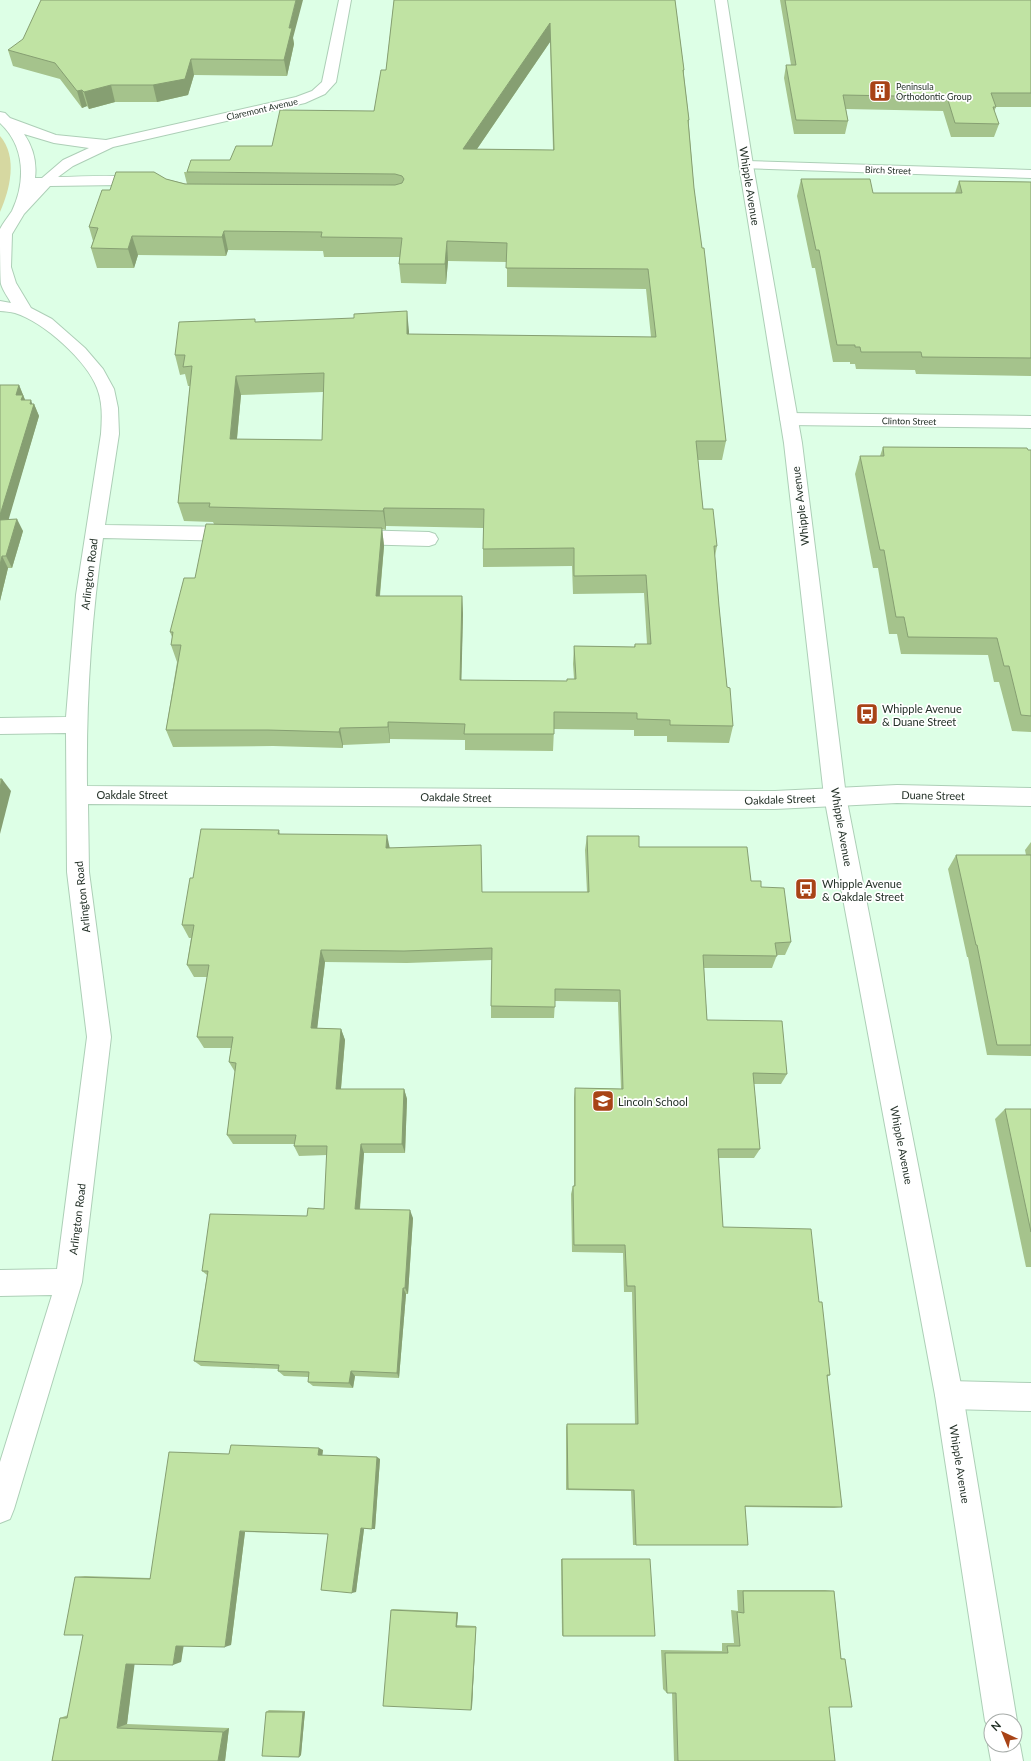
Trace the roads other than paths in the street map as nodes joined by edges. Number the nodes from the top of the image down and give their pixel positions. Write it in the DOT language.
graph roads {
  1 [pos="345,0"];
  2 [pos="721,0"];
  3 [pos="4,119"];
  4 [pos="108,144"];
  5 [pos="746,165"];
  6 [pos="1031,174"];
  7 [pos="27,182"];
  8 [pos="44,182"];
  9 [pos="154,184"];
  10 [pos="18,211"];
  11 [pos="2,237"];
  12 [pos="0,306"];
  13 [pos="25,311"];
  14 [pos="788,419"];
  15 [pos="1031,422"];
  16 [pos="94,531"];
  17 [pos="248,535"];
  18 [pos="335,537"];
  19 [pos="429,539"];
  20 [pos="76,725"];
  21 [pos="0,726"];
  22 [pos="76,795"];
  23 [pos="835,796"];
  24 [pos="1031,797"];
  25 [pos="69,1282"];
  26 [pos="0,1283"];
  27 [pos="949,1395"];
  28 [pos="1031,1397"];
  29 [pos="0,1508"];
  30 [pos="1000,1713"];
  1 -- 4 [label="street, Claremont Avenue"];
  2 -- 5 [label="street, Whipple Avenue"];
  3 -- 4 [label="street, Claremont Avenue"];
  3 -- 7 [label="street"];
  4 -- 8 [label="street, Claremont Avenue"];
  5 -- 6 [label="street, Birch Street"];
  5 -- 14 [label="street, Whipple Avenue"];
  7 -- 8 [label="street"];
  7 -- 10 [label="street"];
  8 -- 9 [label="street"];
  8 -- 10 [label="street, Claremont Avenue"];
  10 -- 11 [label="street"];
  11 -- 13 [label="street, Arlington Road"];
  12 -- 13 [label="street, Arlington Road"];
  13 -- 16 [label="street, Arlington Road"];
  14 -- 15 [label="street, Clinton Street"];
  14 -- 23 [label="street, Whipple Avenue"];
  16 -- 17 [label="street"];
  16 -- 20 [label="street, Arlington Road"];
  18 -- 19 [label="street"];
  20 -- 21 [label="street"];
  20 -- 22 [label="street, Arlington Road"];
  22 -- 23 [label="street, Oakdale Street"];
  22 -- 25 [label="street, Arlington Road"];
  23 -- 24 [label="street, Duane Street"];
  23 -- 27 [label="street, Whipple Avenue"];
  25 -- 26 [label="street"];
  25 -- 29 [label="street, Arlington Road"];
  27 -- 28 [label="street"];
  27 -- 30 [label="street, Whipple Avenue"];
}
